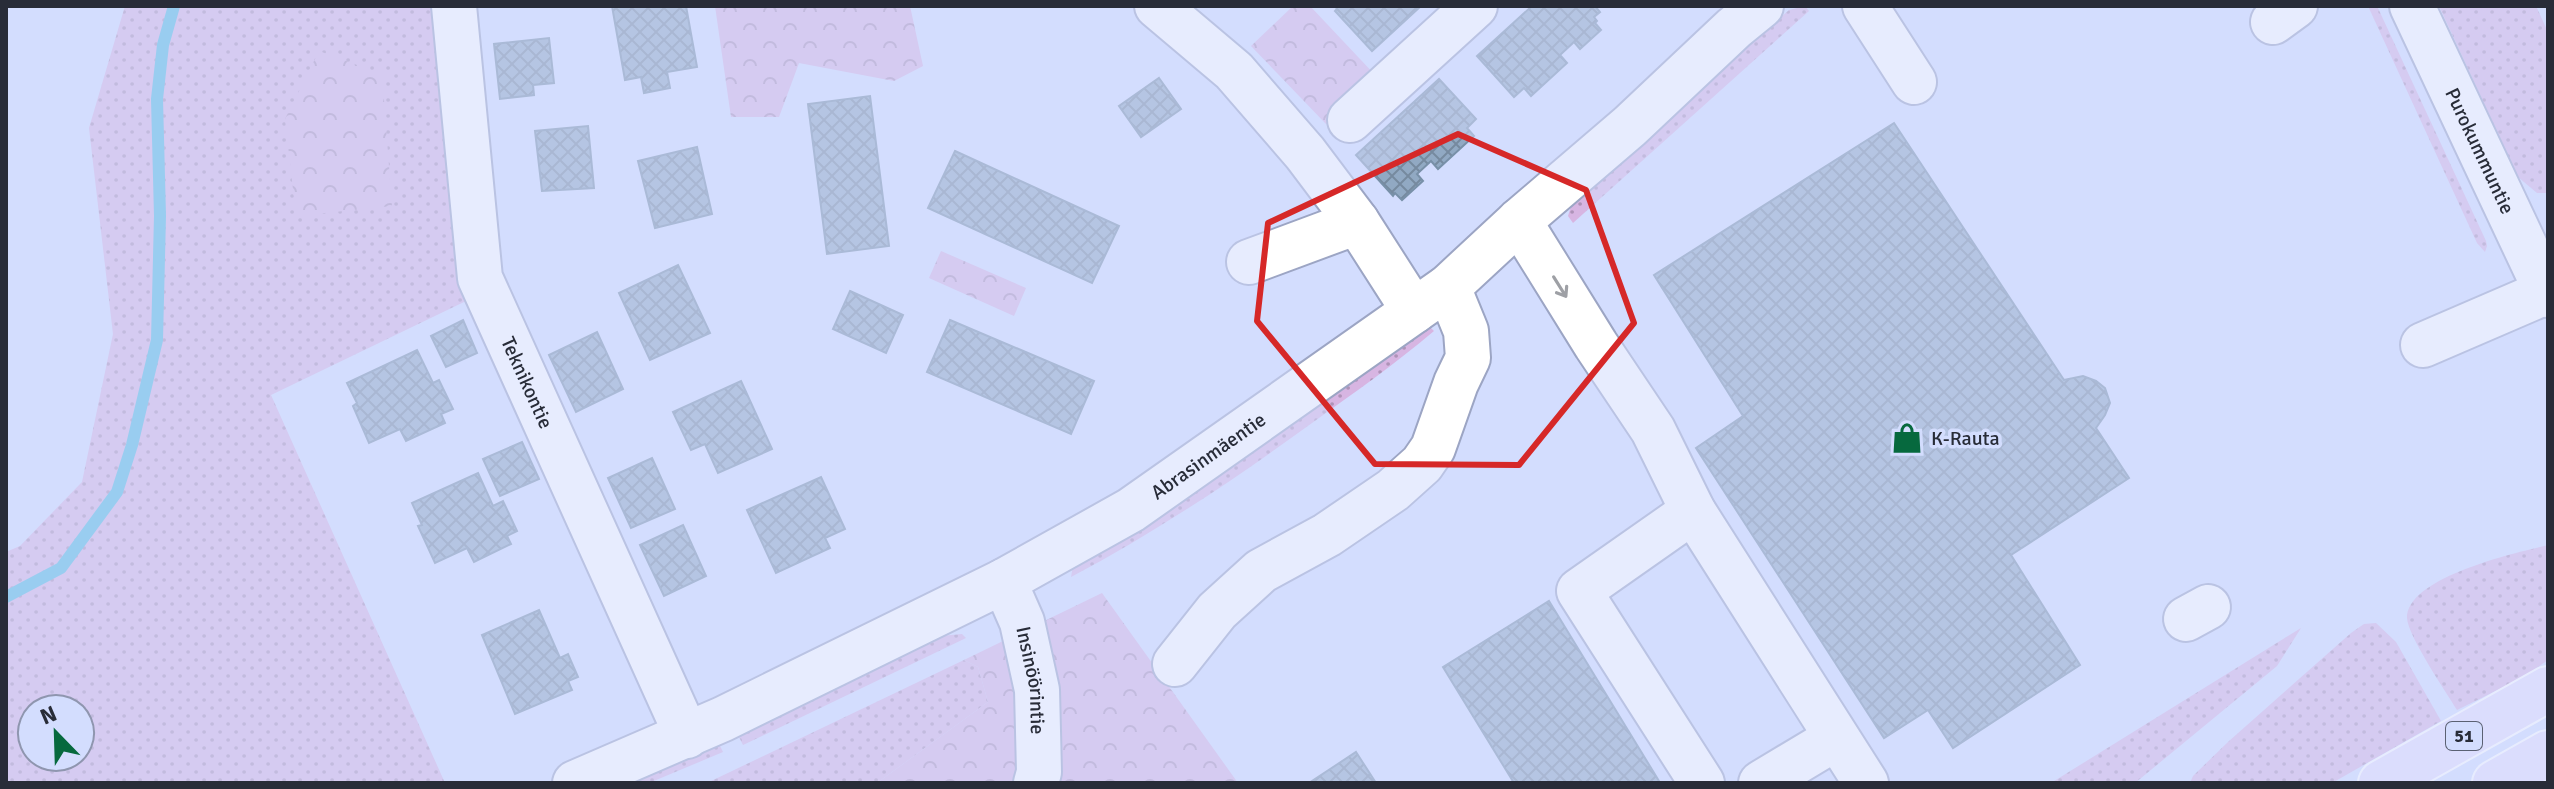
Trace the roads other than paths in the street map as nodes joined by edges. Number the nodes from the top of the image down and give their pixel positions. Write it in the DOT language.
graph roads {
  1 [pos="454,6"];
  2 [pos="1157,6"];
  3 [pos="1475,6"];
  4 [pos="1761,6"];
  5 [pos="1865,6"];
  6 [pos="2412,6"];
  7 [pos="1914,82"];
  8 [pos="1350,120"];
  9 [pos="1519,221"];
  10 [pos="1357,222"];
  11 [pos="2533,227"];
  12 [pos="1249,262"];
  13 [pos="2547,294"];
  14 [pos="1431,299"];
  15 [pos="2423,345"];
  16 [pos="1693,511"];
  17 [pos="1004,581"];
  18 [pos="1175,664"];
  19 [pos="2548,689"];
  20 [pos="687,736"];
  21 [pos="1836,738"];
  22 [pos="2548,753"];
  23 [pos="575,783"];
  24 [pos="1036,783"];
  25 [pos="1702,783"];
  26 [pos="1761,783"];
  27 [pos="1866,783"];
  28 [pos="2381,783"];
  29 [pos="2495,783"];
  1 -- 20 [label="street, Teknikontie"];
  2 -- 10 [label="street"];
  3 -- 8 [label="street"];
  4 -- 9 [label="street, Abrasinmäentie"];
  5 -- 7 [label="street"];
  6 -- 11 [label="street, Purokummuntie"];
  9 -- 14 [label="street, Abrasinmäentie"];
  9 -- 16 [label="street, one-way"];
  10 -- 12 [label="street"];
  10 -- 14 [label="street"];
  11 -- 13 [label="street, Purokummuntie"];
  13 -- 15 [label="street"];
  14 -- 17 [label="street, Abrasinmäentie"];
  14 -- 18 [label="street"];
  16 -- 21 [label="street"];
  16 -- 25 [label="street"];
  17 -- 20 [label="street, Abrasinmäentie"];
  17 -- 24 [label="street, Insinöörintie"];
  19 -- 28 [label="main road, 51"];
  20 -- 23 [label="street, Abrasinmäentie"];
  21 -- 26 [label="street"];
  21 -- 27 [label="street"];
  22 -- 29 [label="main road"];
}
